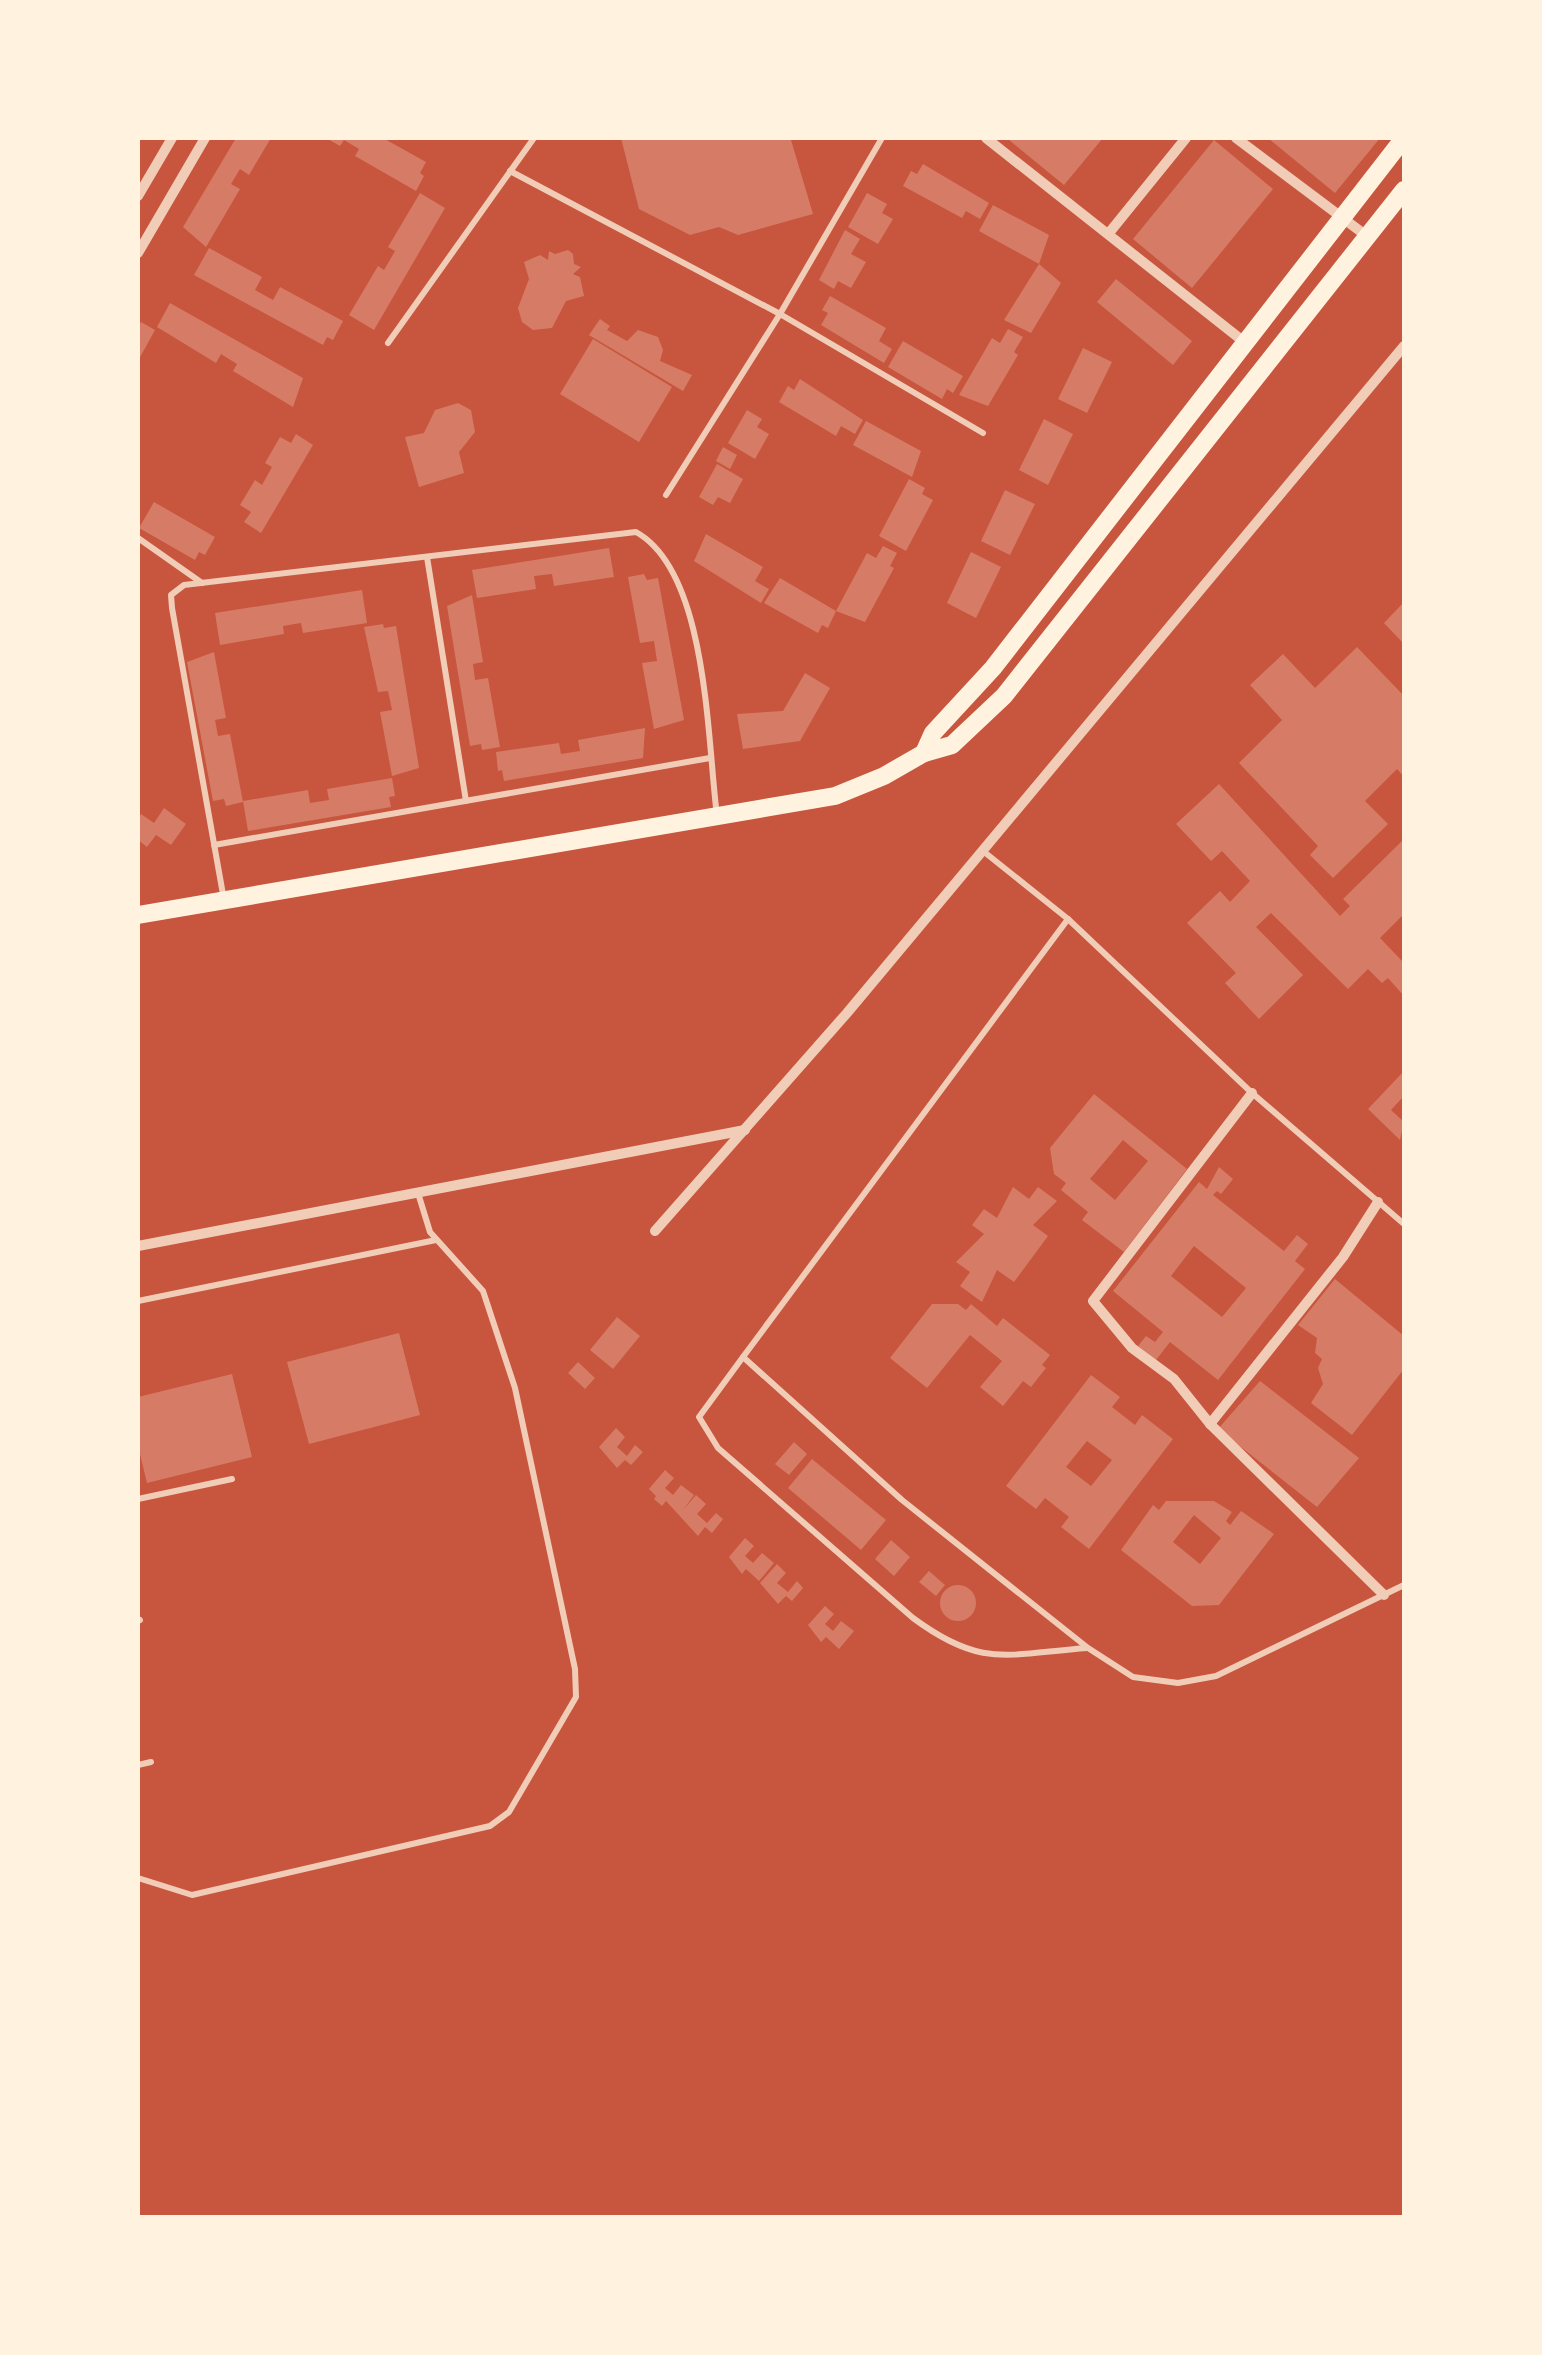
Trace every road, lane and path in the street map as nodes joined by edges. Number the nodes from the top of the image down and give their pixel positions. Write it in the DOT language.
graph roads {
  1 [pos="172,138"];
  2 [pos="205,138"];
  3 [pos="534,138"];
  4 [pos="882,138"];
  5 [pos="986,138"];
  6 [pos="1186,138"];
  7 [pos="1236,138"];
  8 [pos="1404,138"];
  9 [pos="510,172"];
  10 [pos="1404,190"];
  11 [pos="138,196"];
  12 [pos="1340,216"];
  13 [pos="1109,233"];
  14 [pos="1368,237"];
  15 [pos="138,253"];
  16 [pos="780,314"];
  17 [pos="1243,340"];
  18 [pos="388,343"];
  19 [pos="1404,346"];
  20 [pos="983,433"];
  21 [pos="666,495"];
  22 [pos="138,538"];
  23 [pos="427,557"];
  24 [pos="202,584"];
  25 [pos="924,753"];
  26 [pos="710,758"];
  27 [pos="466,801"];
  28 [pos="717,818"];
  29 [pos="214,845"];
  30 [pos="980,848"];
  31 [pos="224,901"];
  32 [pos="138,915"];
  33 [pos="1068,920"];
  34 [pos="1252,1093"];
  35 [pos="746,1129"];
  36 [pos="418,1192"];
  37 [pos="1378,1202"];
  38 [pos="1404,1224"];
  39 [pos="656,1230"];
  40 [pos="436,1240"];
  41 [pos="138,1246"];
  42 [pos="138,1301"];
  43 [pos="743,1357"];
  44 [pos="1210,1424"];
  45 [pos="232,1479"];
  46 [pos="138,1499"];
  47 [pos="1404,1585"];
  48 [pos="1384,1595"];
  49 [pos="1088,1648"];
  50 [pos="151,1762"];
  51 [pos="138,1766"];
  52 [pos="138,1878"];
  1 -- 11 [label="street"];
  2 -- 15 [label="street"];
  3 -- 9 [label="lane"];
  4 -- 16 [label="lane"];
  5 -- 13 [label="street"];
  6 -- 13 [label="street"];
  7 -- 12 [label="street"];
  8 -- 12 [label="main road"];
  9 -- 16 [label="lane"];
  9 -- 18 [label="lane"];
  10 -- 14 [label="main road"];
  12 -- 14 [label="street"];
  12 -- 17 [label="main road"];
  13 -- 17 [label="street"];
  14 -- 25 [label="main road"];
  16 -- 20 [label="lane"];
  16 -- 21 [label="lane"];
  17 -- 25 [label="main road"];
  19 -- 30 [label="street"];
  22 -- 24 [label="lane"];
  23 -- 24 [label="lane"];
  23 -- 26 [label="lane"];
  23 -- 27 [label="lane"];
  24 -- 29 [label="lane"];
  25 -- 28 [label="main road"];
  26 -- 27 [label="lane"];
  26 -- 28 [label="lane"];
  27 -- 29 [label="lane"];
  28 -- 31 [label="main road"];
  29 -- 31 [label="lane"];
  30 -- 33 [label="lane"];
  30 -- 35 [label="street"];
  31 -- 32 [label="main road"];
  33 -- 34 [label="lane"];
  33 -- 43 [label="lane"];
  34 -- 37 [label="lane"];
  34 -- 44 [label="street"];
  35 -- 36 [label="street"];
  35 -- 39 [label="street"];
  36 -- 40 [label="lane"];
  36 -- 41 [label="street"];
  37 -- 38 [label="lane"];
  37 -- 44 [label="street"];
  40 -- 42 [label="lane"];
  40 -- 52 [label="lane"];
  43 -- 49 [label="lane"];
  43 -- 49 [label="lane"];
  44 -- 48 [label="street"];
  45 -- 46 [label="lane"];
  47 -- 48 [label="lane"];
  48 -- 49 [label="lane"];
  50 -- 51 [label="lane"];
}
